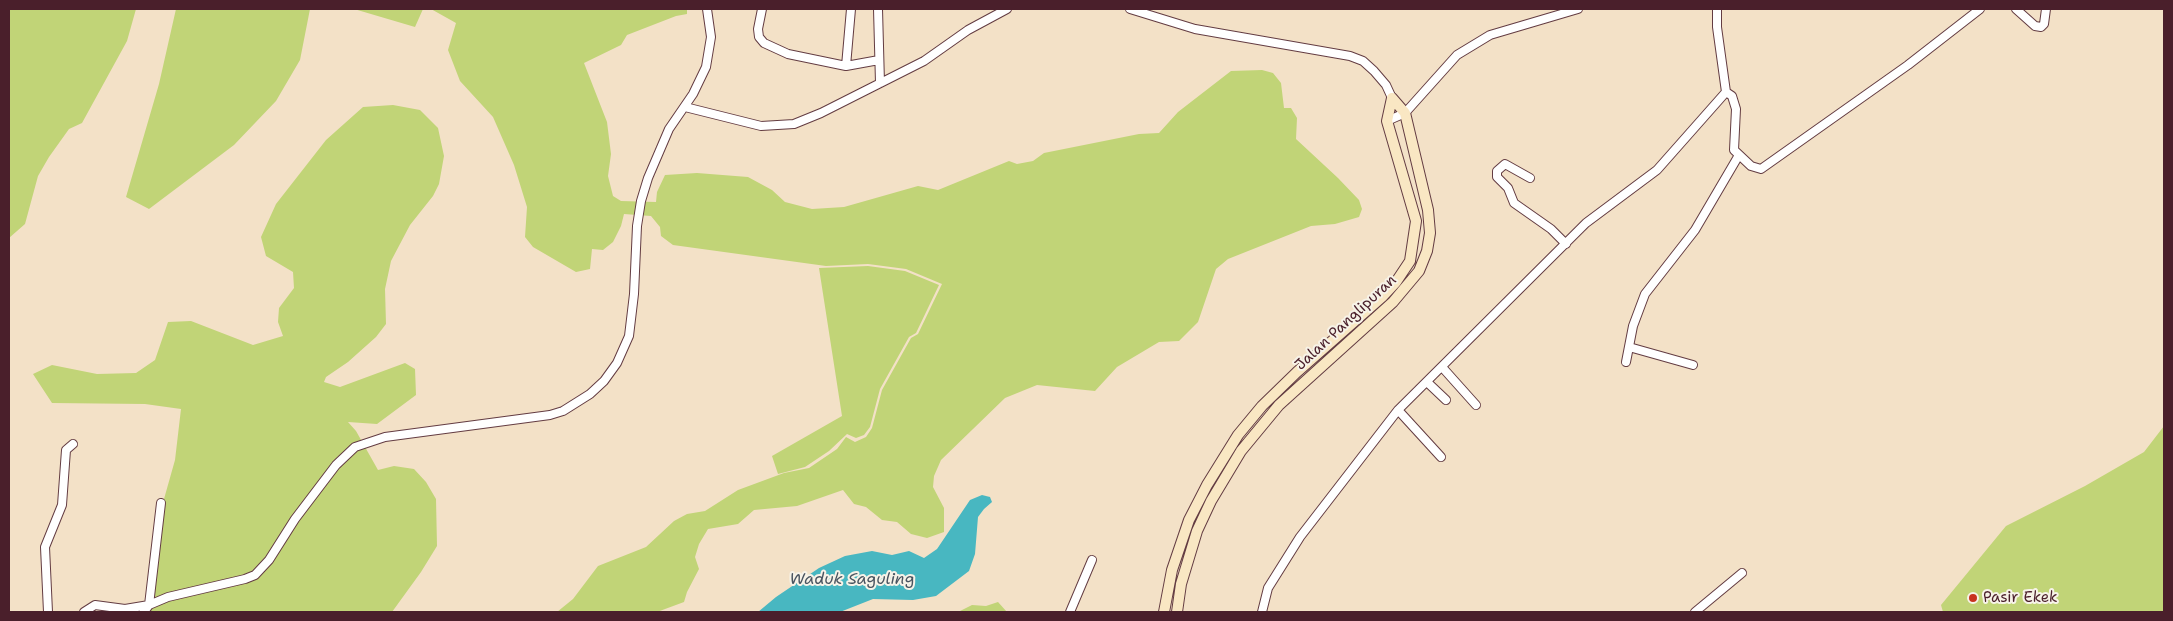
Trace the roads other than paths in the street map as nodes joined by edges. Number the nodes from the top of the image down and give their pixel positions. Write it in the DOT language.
graph roads {
  1 [pos="707,9"];
  2 [pos="762,9"];
  3 [pos="852,9"];
  4 [pos="878,9"];
  5 [pos="1007,9"];
  6 [pos="1130,9"];
  7 [pos="1578,9"];
  8 [pos="1717,9"];
  9 [pos="1980,9"];
  10 [pos="2016,9"];
  11 [pos="2046,9"];
  12 [pos="879,60"];
  13 [pos="846,66"];
  14 [pos="880,83"];
  15 [pos="1726,92"];
  16 [pos="1392,98"];
  17 [pos="685,107"];
  18 [pos="1404,112"];
  19 [pos="1387,121"];
  20 [pos="1739,155"];
  21 [pos="1530,178"];
  22 [pos="1566,244"];
  23 [pos="1629,347"];
  24 [pos="1626,362"];
  25 [pos="1693,365"];
  26 [pos="1442,367"];
  27 [pos="1297,372"];
  28 [pos="1304,382"];
  29 [pos="1427,382"];
  30 [pos="1446,400"];
  31 [pos="1476,405"];
  32 [pos="1398,410"];
  33 [pos="73,444"];
  34 [pos="1441,457"];
  35 [pos="162,503"];
  36 [pos="1092,560"];
  37 [pos="1742,573"];
  38 [pos="149,604"];
  39 [pos="48,612"];
  40 [pos="84,612"];
  41 [pos="144,612"];
  42 [pos="1070,612"];
  43 [pos="1164,612"];
  44 [pos="1177,612"];
  45 [pos="1262,612"];
  46 [pos="1695,612"];
  1 -- 17 [label="street"];
  2 -- 13 [label="street"];
  3 -- 13 [label="street"];
  4 -- 12 [label="street"];
  5 -- 14 [label="street"];
  6 -- 16 [label="street"];
  7 -- 18 [label="street"];
  8 -- 15 [label="street"];
  9 -- 20 [label="street"];
  10 -- 11 [label="street"];
  12 -- 13 [label="street"];
  12 -- 14 [label="street"];
  14 -- 17 [label="street"];
  15 -- 20 [label="street"];
  15 -- 22 [label="street"];
  16 -- 18 [label="main road, Jalan Panglipuran"];
  16 -- 19 [label="main road, Jalan Panglipuran"];
  17 -- 38 [label="street"];
  18 -- 19 [label="street"];
  18 -- 28 [label="main road, Jalan Panglipuran"];
  19 -- 27 [label="main road, Jalan Panglipuran"];
  20 -- 23 [label="street"];
  21 -- 22 [label="street"];
  22 -- 26 [label="street"];
  23 -- 24 [label="street"];
  23 -- 25 [label="street"];
  26 -- 29 [label="street"];
  26 -- 31 [label="street"];
  27 -- 28 [label="main road"];
  27 -- 43 [label="main road, Jalan Panglipuran"];
  28 -- 44 [label="main road, Jalan Panglipuran"];
  29 -- 30 [label="street"];
  29 -- 32 [label="street"];
  32 -- 34 [label="street"];
  32 -- 45 [label="street"];
  33 -- 39 [label="street"];
  35 -- 38 [label="street"];
  36 -- 42 [label="street"];
  37 -- 46 [label="street"];
  38 -- 40 [label="street"];
  38 -- 41 [label="street"];
}
